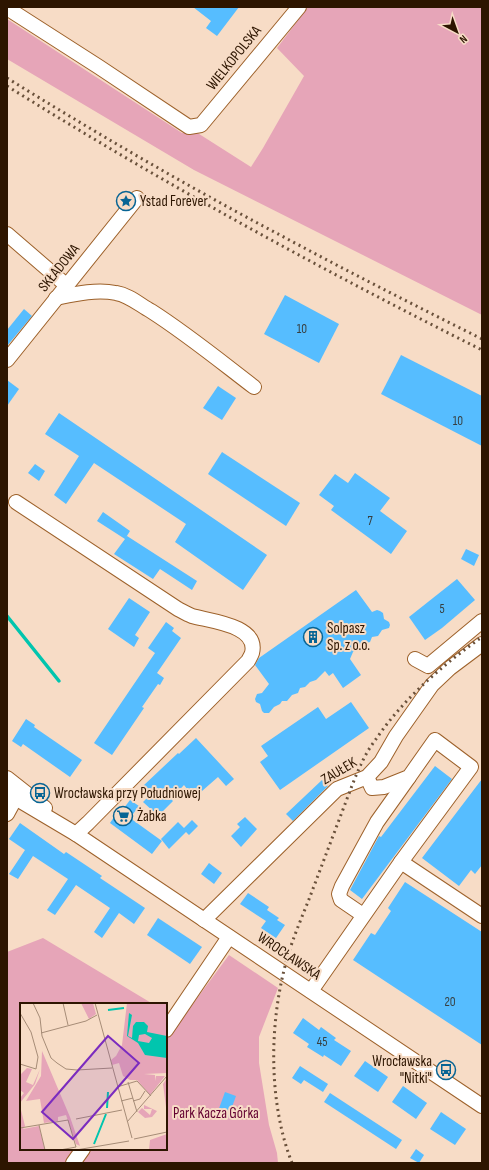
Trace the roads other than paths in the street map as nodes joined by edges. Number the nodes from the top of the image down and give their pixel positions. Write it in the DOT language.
graph roads {
  1 [pos="298,7"];
  2 [pos="7,8"];
  3 [pos="137,198"];
  4 [pos="7,234"];
  5 [pos="66,285"];
  6 [pos="56,298"];
  7 [pos="7,360"];
  8 [pos="254,387"];
  9 [pos="16,502"];
  10 [pos="482,621"];
  11 [pos="482,644"];
  12 [pos="415,659"];
  13 [pos="366,777"];
  14 [pos="409,777"];
  15 [pos="7,778"];
  16 [pos="14,793"];
  17 [pos="7,814"];
  18 [pos="76,834"];
  19 [pos="400,862"];
  20 [pos="481,913"];
  21 [pos="363,915"];
  22 [pos="204,920"];
  23 [pos="229,936"];
  24 [pos="311,991"];
  25 [pos="167,1029"];
  26 [pos="482,1106"];
  27 [pos="82,1150"];
  28 [pos="73,1163"];
  1 -- 2 [label="street, WIELKOPOLSKA"];
  3 -- 5 [label="street, SKŁADOWA"];
  4 -- 5 [label="street"];
  5 -- 6 [label="street, SKŁADOWA"];
  6 -- 7 [label="street, SKŁADOWA"];
  6 -- 8 [label="street"];
  9 -- 18 [label="street"];
  10 -- 12 [label="street"];
  11 -- 13 [label="street, ZAUŁEK"];
  13 -- 14 [label="street"];
  13 -- 22 [label="street, ZAUŁEK"];
  14 -- 19 [label="street"];
  14 -- 21 [label="street"];
  15 -- 16 [label="street, WROCŁAWSKA"];
  16 -- 17 [label="street"];
  16 -- 18 [label="street, WROCŁAWSKA"];
  18 -- 22 [label="street, WROCŁAWSKA"];
  19 -- 20 [label="street"];
  19 -- 21 [label="street"];
  21 -- 24 [label="street"];
  22 -- 23 [label="street, WROCŁAWSKA"];
  23 -- 24 [label="street, WROCŁAWSKA"];
  23 -- 25 [label="street"];
  24 -- 26 [label="street, WROCŁAWSKA"];
  27 -- 28 [label="street"];
}
